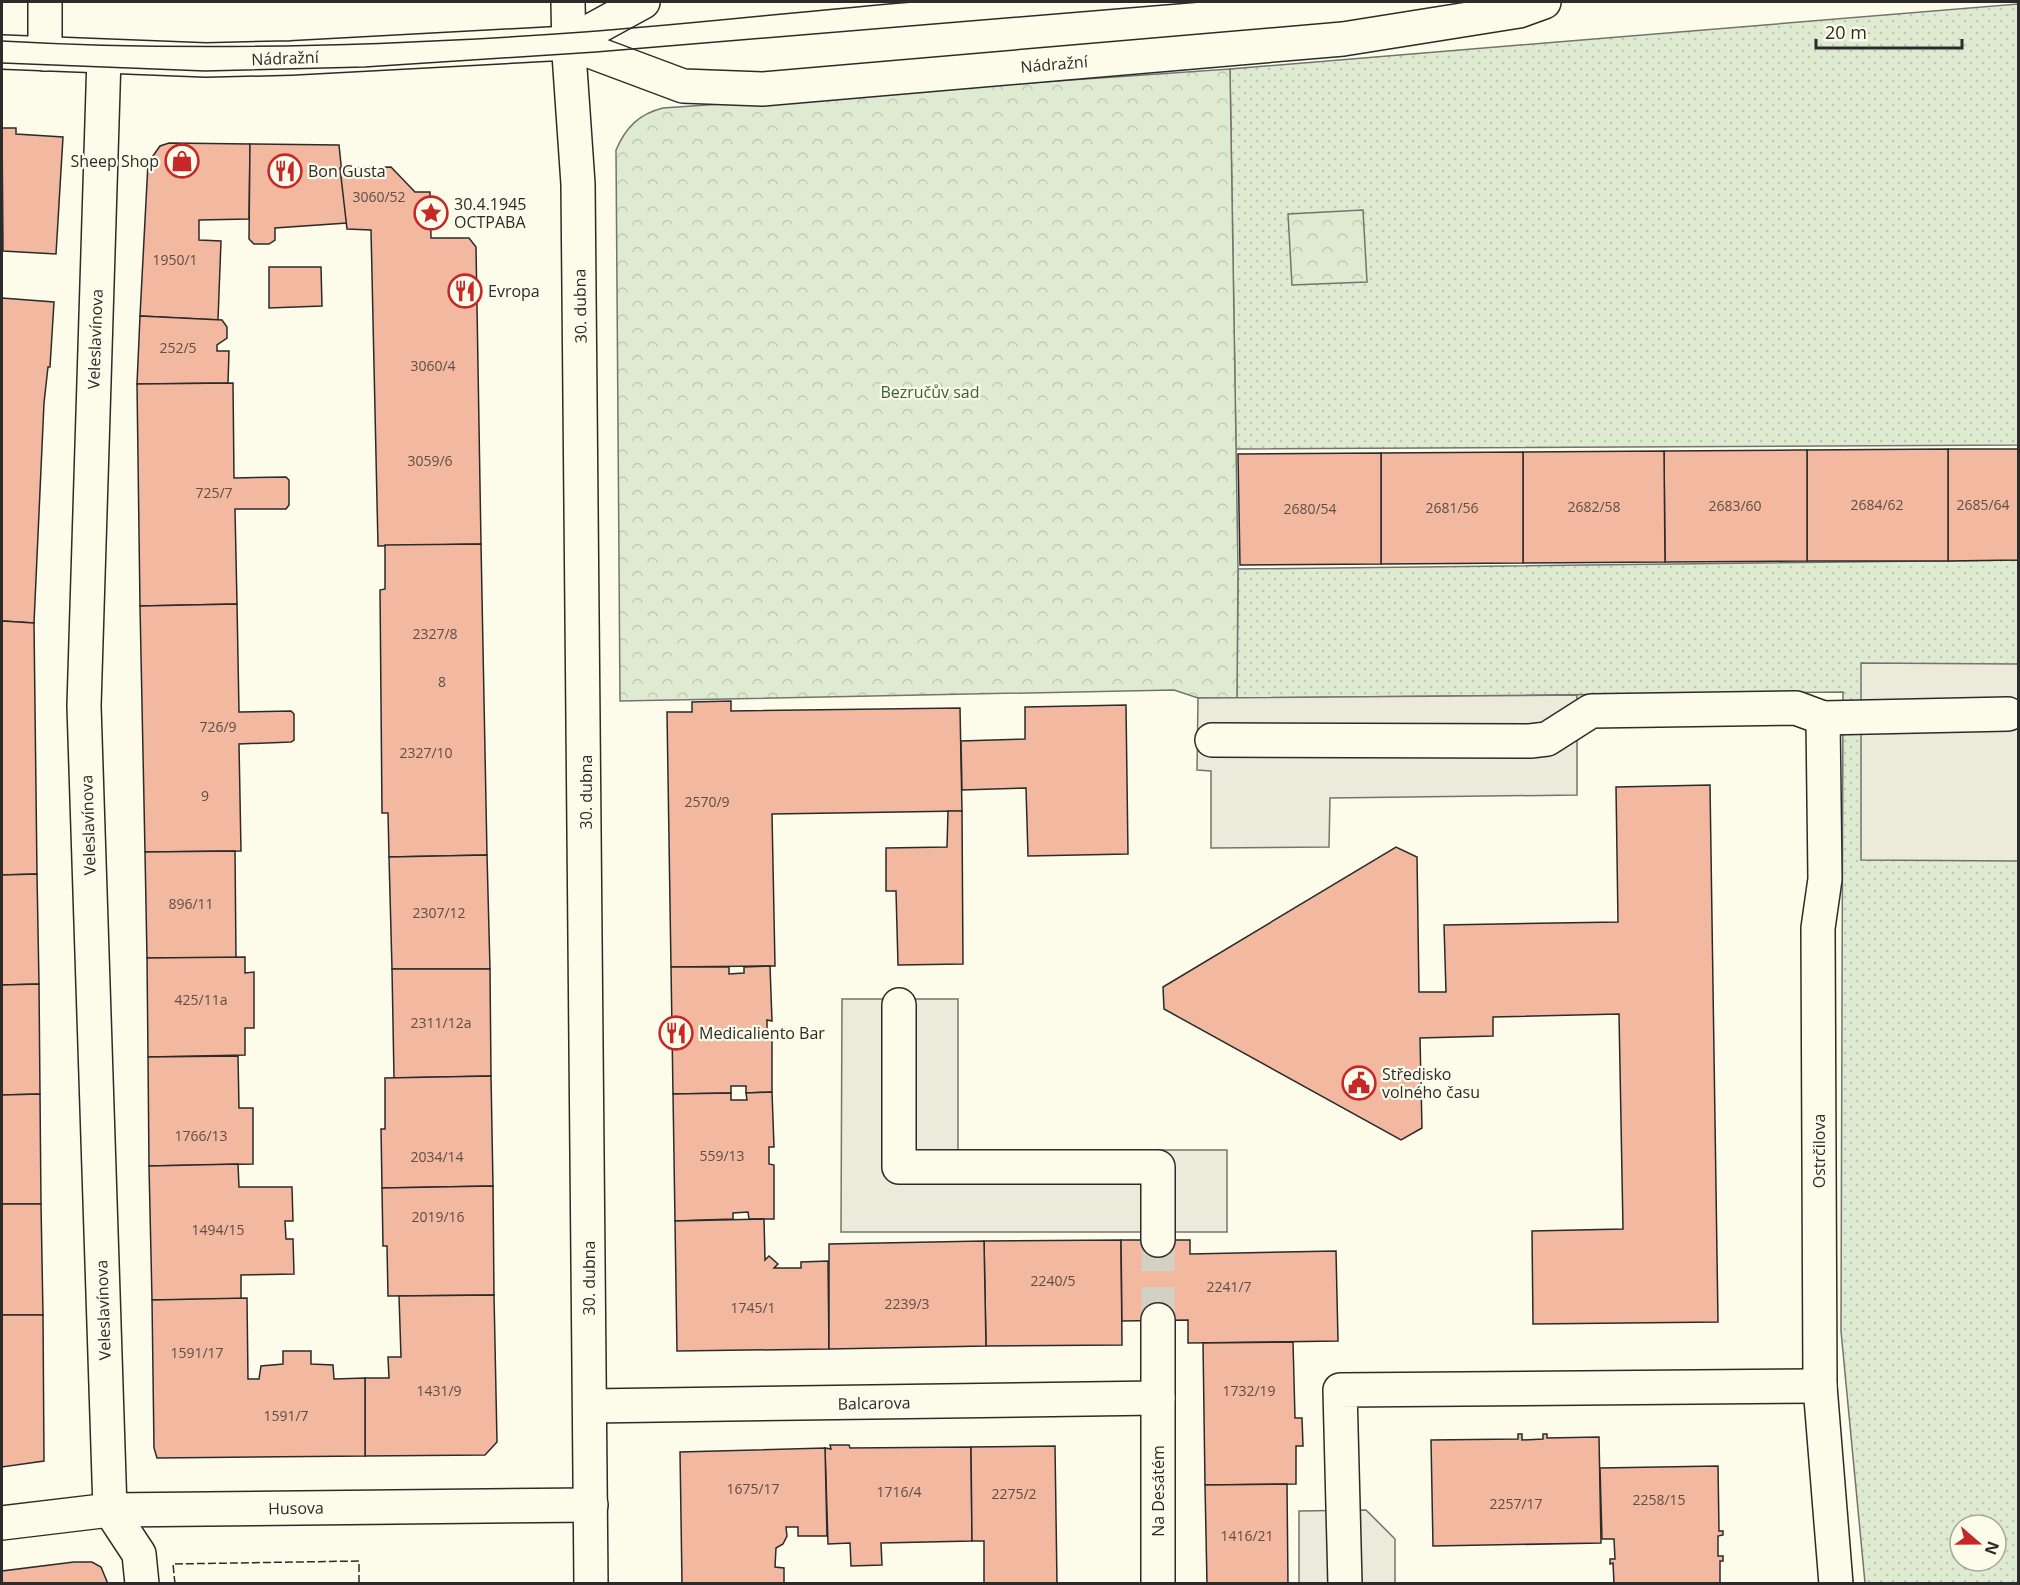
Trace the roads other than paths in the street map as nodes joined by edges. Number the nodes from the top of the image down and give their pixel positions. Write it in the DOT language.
graph roads {
  1 [pos="45,2"];
  2 [pos="568,2"];
  3 [pos="644,2"];
  4 [pos="1544,2"];
  5 [pos="568,42"];
  6 [pos="2,52"];
  7 [pos="45,54"];
  8 [pos="104,57"];
  9 [pos="2008,714"];
  10 [pos="1823,718"];
  11 [pos="1212,740"];
  12 [pos="899,1005"];
  13 [pos="1158,1240"];
  14 [pos="1158,1320"];
  15 [pos="1820,1386"];
  16 [pos="1158,1398"];
  17 [pos="590,1406"];
  18 [pos="591,1505"];
  19 [pos="110,1510"];
  20 [pos="2,1523"];
  21 [pos="142,1584"];
  22 [pos="591,1584"];
  23 [pos="1158,1584"];
  24 [pos="1345,1584"];
  25 [pos="1836,1584"];
  1 -- 7 [label="street"];
  2 -- 5 [label="street, 30. dubna"];
  3 -- 5 [label="street, Nádražní"];
  4 -- 5 [label="street, Nádražní"];
  5 -- 8 [label="street, Nádražní"];
  5 -- 17 [label="street, 30. dubna"];
  6 -- 7 [label="street, Nádražní"];
  7 -- 8 [label="street, Nádražní"];
  8 -- 19 [label="street, Veleslavínova"];
  9 -- 10 [label="street"];
  10 -- 11 [label="street"];
  10 -- 15 [label="street, Ostrčilova"];
  12 -- 13 [label="street"];
  14 -- 16 [label="street, Na Desátém"];
  15 -- 24 [label="street"];
  15 -- 25 [label="street, Ostrčilova"];
  16 -- 17 [label="street, Balcarova"];
  16 -- 23 [label="street, Na Desátém"];
  17 -- 18 [label="street, 30. dubna"];
  18 -- 19 [label="street, Husova"];
  18 -- 22 [label="street, 30. dubna"];
  19 -- 20 [label="street, Husova"];
  19 -- 21 [label="street"];
}
